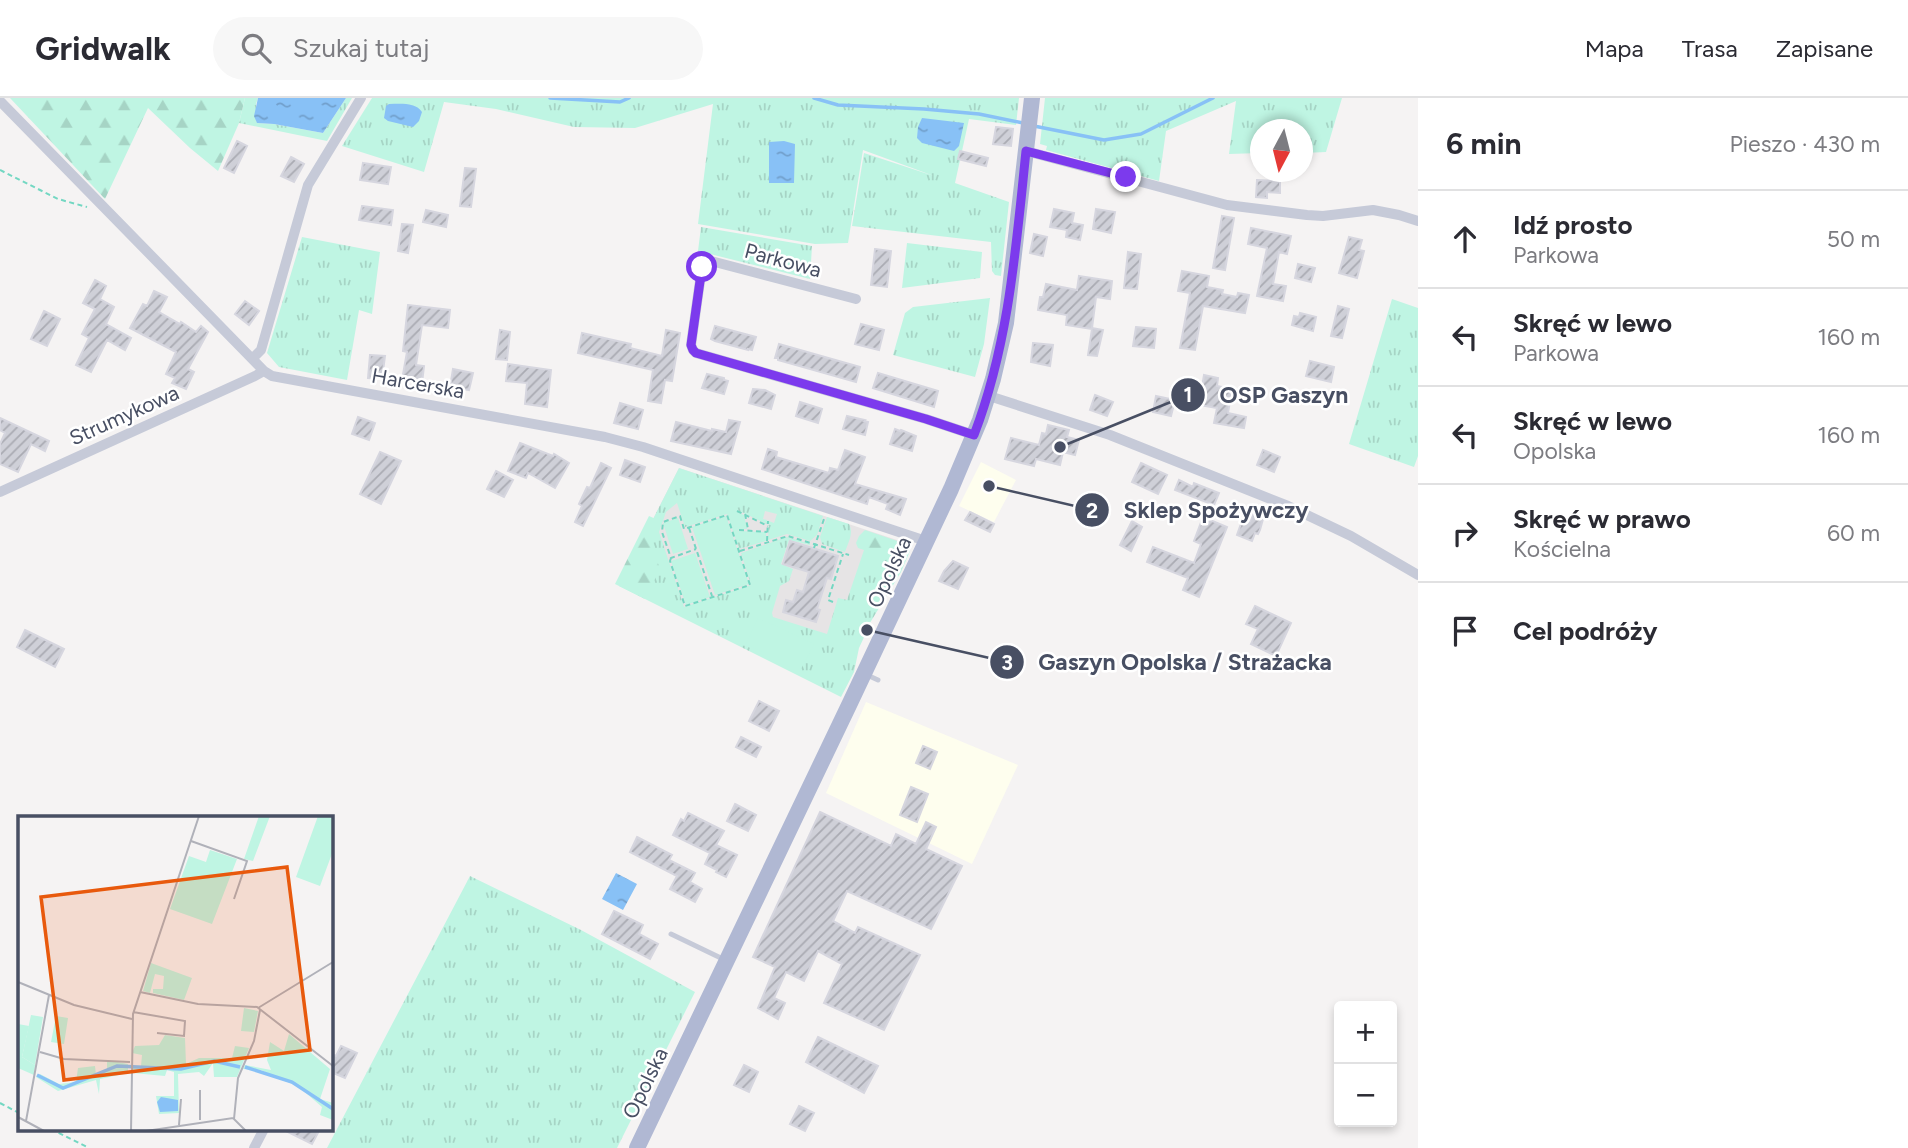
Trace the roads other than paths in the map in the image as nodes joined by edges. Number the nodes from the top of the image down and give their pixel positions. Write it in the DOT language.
graph roads {
  1 [pos="361,98"];
  2 [pos="1032,98"];
  3 [pos="0,101"];
  4 [pos="1026,151"];
  5 [pos="1418,221"];
  6 [pos="856,299"];
  7 [pos="253,358"];
  8 [pos="264,371"];
  9 [pos="989,396"];
  10 [pos="974,435"];
  11 [pos="0,492"];
  12 [pos="926,541"];
  13 [pos="1418,575"];
  14 [pos="671,934"];
  15 [pos="727,962"];
  16 [pos="263,1130"];
  17 [pos="254,1148"];
  18 [pos="637,1148"];
  1 -- 7 [label="street"];
  2 -- 4 [label="main road, Opolska"];
  3 -- 7 [label="street"];
  4 -- 5 [label="street"];
  4 -- 9 [label="main road, Opolska"];
  6 -- 10 [label="street, Parkowa"];
  7 -- 8 [label="street"];
  8 -- 11 [label="street, Strumykowa"];
  8 -- 12 [label="street, Harcerska"];
  9 -- 10 [label="main road, Opolska"];
  9 -- 13 [label="street"];
  10 -- 12 [label="main road, Opolska"];
  12 -- 15 [label="main road, Opolska"];
  14 -- 15 [label="lane"];
  15 -- 18 [label="main road, Opolska"];
  16 -- 17 [label="street"];
}
